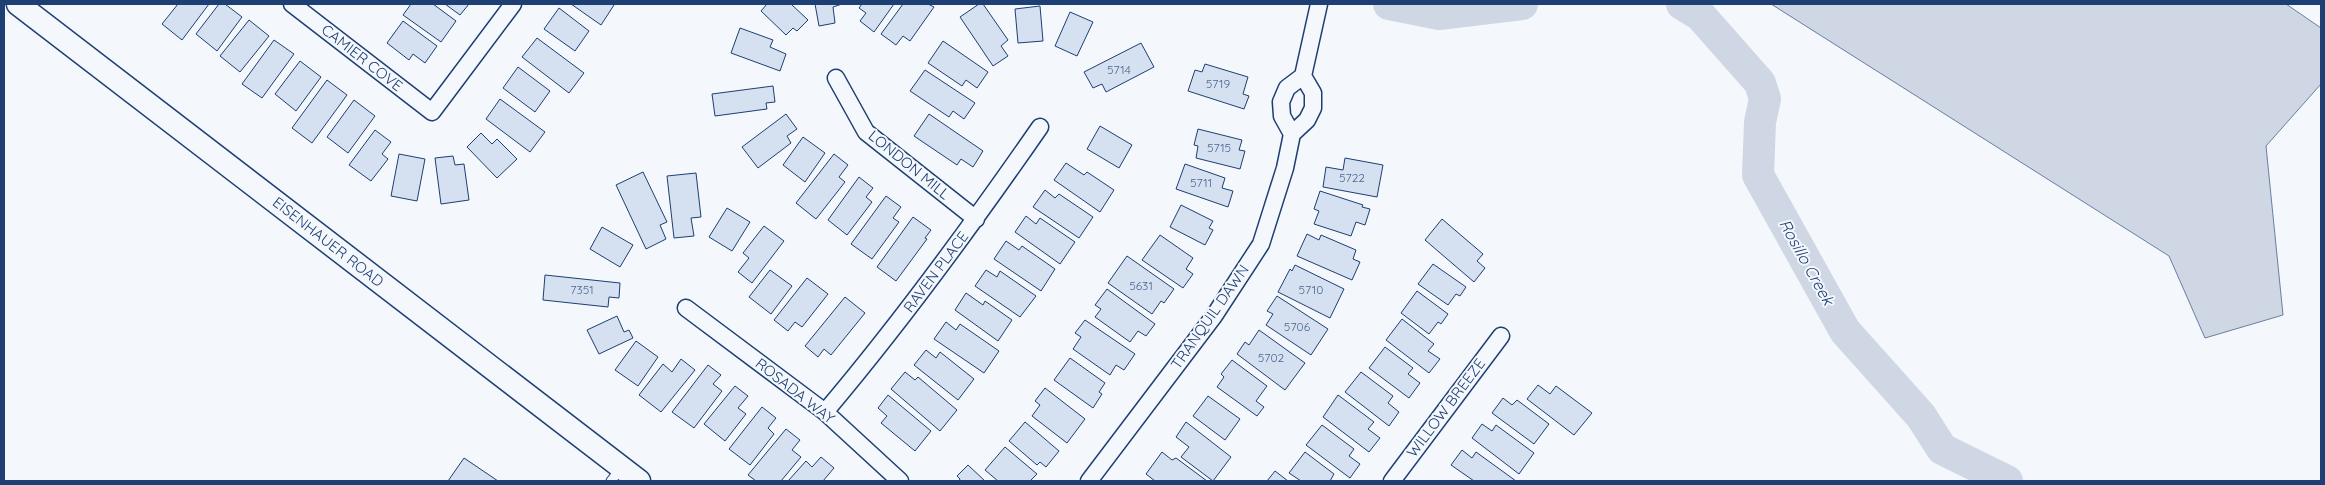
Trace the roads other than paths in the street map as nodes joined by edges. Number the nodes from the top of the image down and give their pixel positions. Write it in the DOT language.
graph roads {
  1 [pos="18,4"];
  2 [pos="292,4"];
  3 [pos="514,4"];
  4 [pos="1319,4"];
  5 [pos="1304,76"];
  6 [pos="836,78"];
  7 [pos="1040,127"];
  8 [pos="1292,134"];
  9 [pos="976,219"];
  10 [pos="686,308"];
  11 [pos="1501,336"];
  12 [pos="825,412"];
  13 [pos="624,477"];
  14 [pos="900,481"];
  15 [pos="1089,481"];
  16 [pos="1392,481"];
  1 -- 13 [label="main road, EISENHAUER ROAD"];
  2 -- 3 [label="street, CAMIER COVE"];
  4 -- 5 [label="street"];
  5 -- 8 [label="street"];
  5 -- 8 [label="street"];
  6 -- 9 [label="street, LONDON MILL"];
  7 -- 9 [label="street, RAVEN PLACE"];
  8 -- 15 [label="street, TRANQUIL DAWN"];
  9 -- 12 [label="street, RAVEN PLACE"];
  10 -- 12 [label="street, ROSADA WAY"];
  11 -- 16 [label="street, WILLOW BREEZE"];
  12 -- 14 [label="street, ROSADA WAY"];
}
